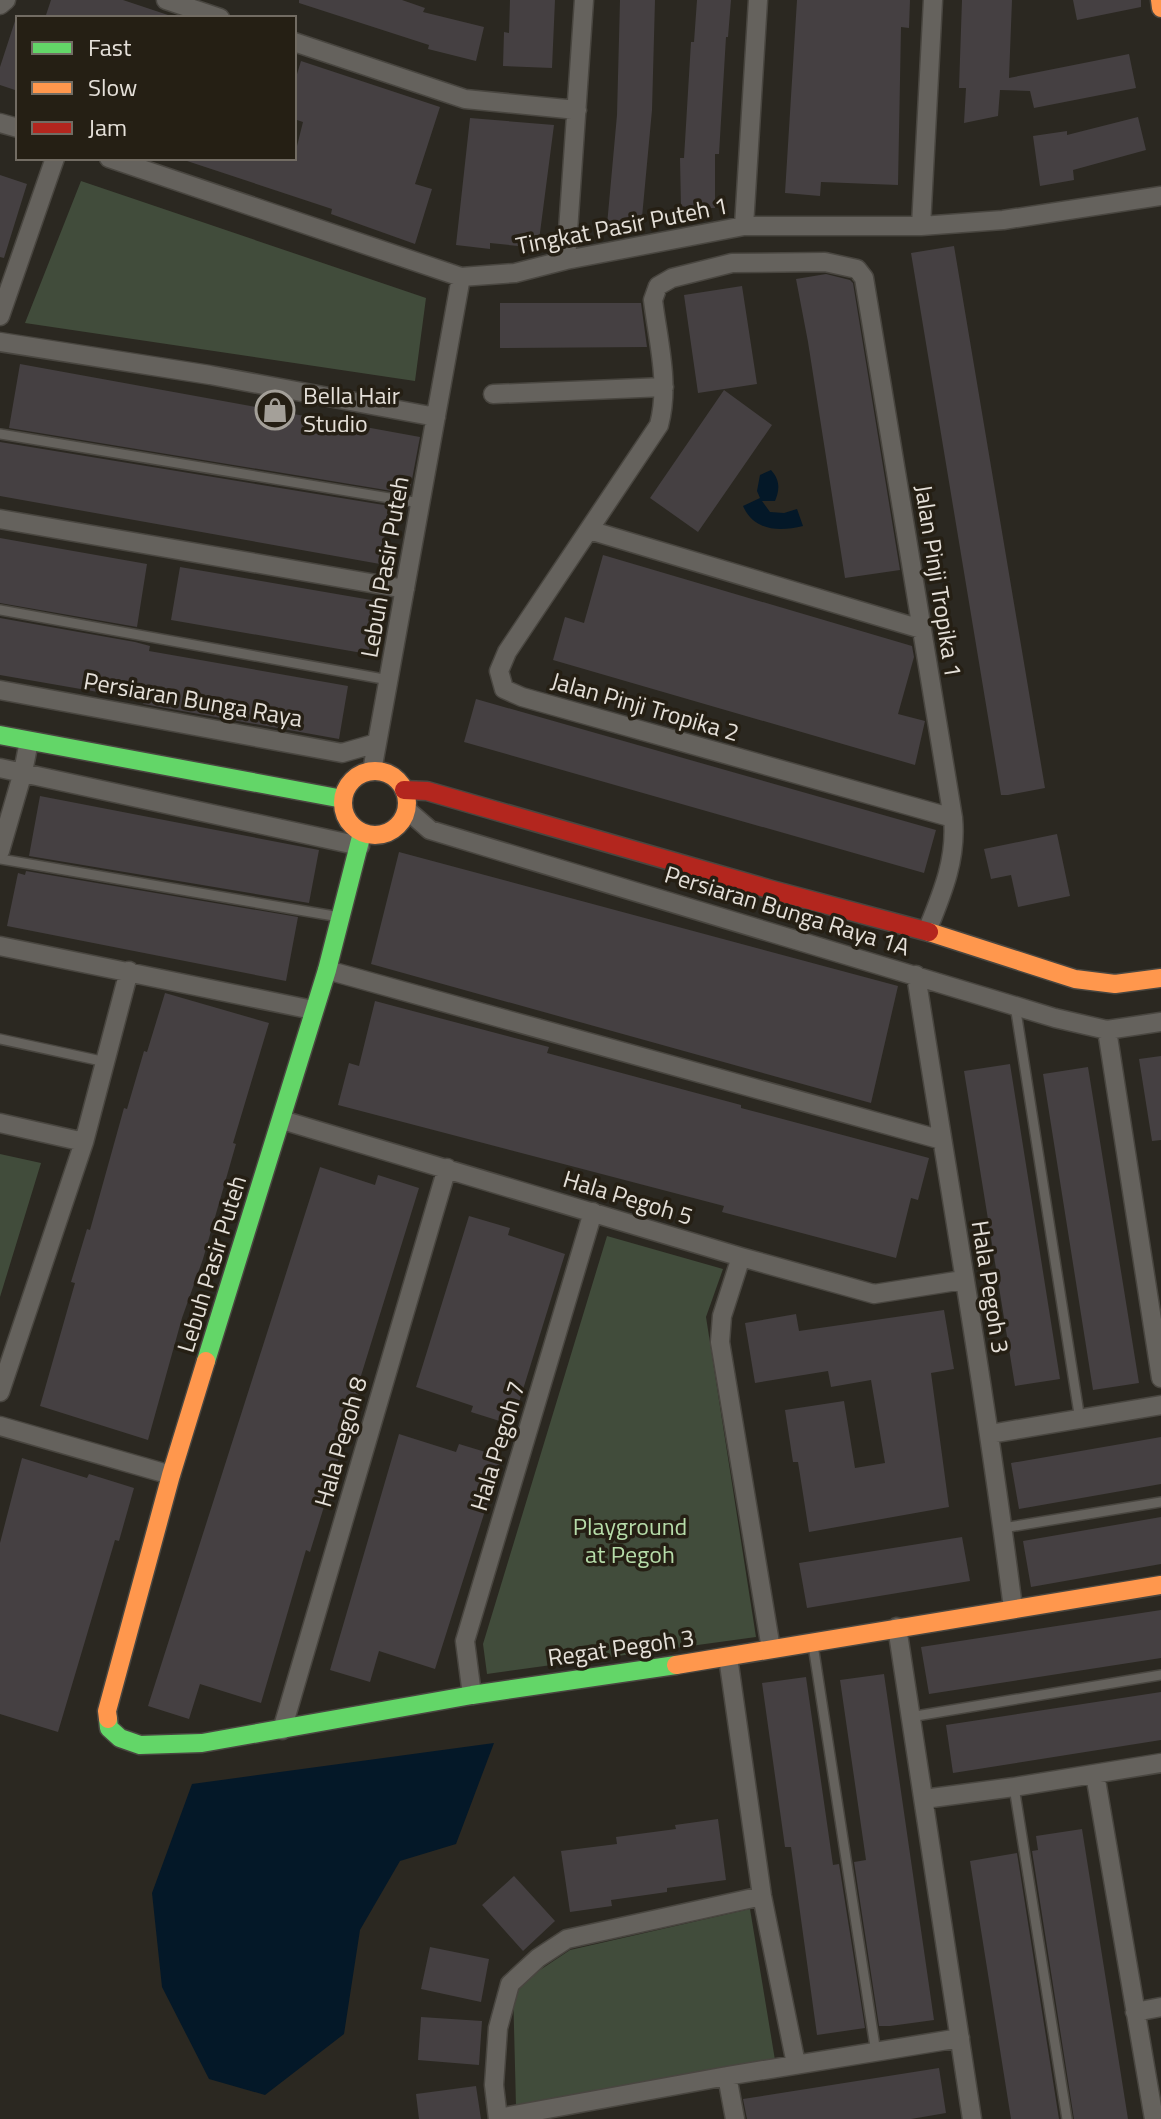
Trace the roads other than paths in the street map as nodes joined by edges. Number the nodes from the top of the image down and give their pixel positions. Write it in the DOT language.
graph roads {
  1 [pos="6,0"];
  2 [pos="166,0"];
  3 [pos="584,0"];
  4 [pos="758,0"];
  5 [pos="933,0"];
  6 [pos="1160,0"];
  7 [pos="0,5"];
  8 [pos="1161,8"];
  9 [pos="214,16"];
  10 [pos="296,43"];
  11 [pos="577,110"];
  12 [pos="54,160"];
  13 [pos="115,160"];
  14 [pos="1161,196"];
  15 [pos="744,226"];
  16 [pos="921,226"];
  17 [pos="566,260"];
  18 [pos="461,277"];
  19 [pos="0,316"];
  20 [pos="0,342"];
  21 [pos="664,387"];
  22 [pos="493,394"];
  23 [pos="436,417"];
  24 [pos="0,434"];
  25 [pos="420,503"];
  26 [pos="0,519"];
  27 [pos="589,530"];
  28 [pos="405,589"];
  29 [pos="0,610"];
  30 [pos="921,629"];
  31 [pos="389,680"];
  32 [pos="0,690"];
  33 [pos="0,735"];
  34 [pos="29,741"];
  35 [pos="377,743"];
  36 [pos="0,768"];
  37 [pos="372,771"];
  38 [pos="23,772"];
  39 [pos="404,790"];
  40 [pos="343,799"];
  41 [pos="407,810"];
  42 [pos="953,818"];
  43 [pos="361,840"];
  44 [pos="0,851"];
  45 [pos="0,859"];
  46 [pos="341,918"];
  47 [pos="927,931"];
  48 [pos="0,946"];
  49 [pos="327,970"];
  50 [pos="129,971"];
  51 [pos="916,975"];
  52 [pos="1161,978"];
  53 [pos="1015,1005"];
  54 [pos="313,1010"];
  55 [pos="1161,1022"];
  56 [pos="1107,1030"];
  57 [pos="0,1039"];
  58 [pos="106,1062"];
  59 [pos="282,1120"];
  60 [pos="0,1123"];
  61 [pos="942,1140"];
  62 [pos="84,1142"];
  63 [pos="447,1168"];
  64 [pos="593,1212"];
  65 [pos="741,1257"];
  66 [pos="963,1280"];
  67 [pos="1161,1378"];
  68 [pos="0,1392"];
  69 [pos="1161,1405"];
  70 [pos="1080,1420"];
  71 [pos="0,1426"];
  72 [pos="990,1434"];
  73 [pos="171,1475"];
  74 [pos="1161,1502"];
  75 [pos="1003,1528"];
  76 [pos="1161,1585"];
  77 [pos="1013,1608"];
  78 [pos="897,1627"];
  79 [pos="812,1642"];
  80 [pos="771,1649"];
  81 [pos="728,1657"];
  82 [pos="1161,1675"];
  83 [pos="472,1695"];
  84 [pos="107,1711"];
  85 [pos="910,1717"];
  86 [pos="282,1730"];
  87 [pos="1161,1763"];
  88 [pos="1095,1774"];
  89 [pos="1014,1787"];
  90 [pos="924,1799"];
  91 [pos="762,1896"];
  92 [pos="1161,2007"];
  93 [pos="1135,2012"];
  94 [pos="960,2038"];
  95 [pos="876,2053"];
  96 [pos="796,2064"];
  97 [pos="727,2076"];
  98 [pos="1156,2106"];
  99 [pos="498,2119"];
  100 [pos="735,2119"];
  101 [pos="972,2119"];
  102 [pos="1067,2119"];
  1 -- 7 [label="street"];
  2 -- 9 [label="street"];
  3 -- 11 [label="street"];
  4 -- 15 [label="street"];
  5 -- 16 [label="street"];
  6 -- 8 [label="street"];
  10 -- 11 [label="street"];
  11 -- 17 [label="street"];
  12 -- 19 [label="street"];
  13 -- 18 [label="street, Tingkat Pasir Puteh 1"];
  14 -- 16 [label="street, Tingkat Pasir Puteh 1"];
  15 -- 16 [label="street, Tingkat Pasir Puteh 1"];
  15 -- 17 [label="street, Tingkat Pasir Puteh 1"];
  17 -- 18 [label="street, Tingkat Pasir Puteh 1"];
  18 -- 23 [label="street, Lebuh Pasir Puteh"];
  20 -- 23 [label="street"];
  21 -- 22 [label="street"];
  21 -- 27 [label="street"];
  21 -- 30 [label="street, Jalan Pinji Tropika 1"];
  23 -- 25 [label="street, Lebuh Pasir Puteh"];
  24 -- 25 [label="lane"];
  25 -- 28 [label="street, Lebuh Pasir Puteh"];
  26 -- 28 [label="street"];
  27 -- 30 [label="street"];
  27 -- 42 [label="street, Jalan Pinji Tropika 2"];
  28 -- 31 [label="street, Lebuh Pasir Puteh"];
  29 -- 31 [label="lane"];
  30 -- 42 [label="street, Jalan Pinji Tropika 1"];
  31 -- 35 [label="street, Lebuh Pasir Puteh"];
  32 -- 35 [label="street, Persiaran Bunga Raya"];
  33 -- 34 [label="street"];
  34 -- 38 [label="street"];
  34 -- 40 [label="street"];
  35 -- 37 [label="street, Lebuh Pasir Puteh"];
  36 -- 38 [label="street"];
  37 -- 39 [label="street"];
  37 -- 40 [label="street"];
  38 -- 43 [label="street"];
  38 -- 44 [label="street"];
  39 -- 41 [label="street"];
  39 -- 47 [label="street"];
  40 -- 43 [label="street"];
  41 -- 43 [label="street"];
  41 -- 51 [label="street, Persiaran Bunga Raya 1A"];
  42 -- 47 [label="street, Jalan Pinji Tropika 1"];
  43 -- 46 [label="street, Lebuh Pasir Puteh"];
  45 -- 46 [label="lane"];
  46 -- 49 [label="street, Lebuh Pasir Puteh"];
  47 -- 52 [label="street"];
  48 -- 50 [label="street"];
  49 -- 54 [label="street, Lebuh Pasir Puteh"];
  49 -- 61 [label="street"];
  50 -- 54 [label="street"];
  50 -- 58 [label="street"];
  51 -- 53 [label="street, Persiaran Bunga Raya 1A"];
  51 -- 61 [label="street, Hala Pegoh 3"];
  53 -- 56 [label="street, Persiaran Bunga Raya 1A"];
  53 -- 70 [label="lane"];
  54 -- 59 [label="street, Lebuh Pasir Puteh"];
  55 -- 56 [label="street, Persiaran Bunga Raya 1A"];
  56 -- 67 [label="street"];
  57 -- 58 [label="lane"];
  58 -- 62 [label="street"];
  59 -- 63 [label="street, Hala Pegoh 5"];
  59 -- 73 [label="street, Lebuh Pasir Puteh"];
  60 -- 62 [label="street"];
  61 -- 66 [label="street, Hala Pegoh 3"];
  62 -- 68 [label="street"];
  63 -- 64 [label="street, Hala Pegoh 5"];
  63 -- 86 [label="street, Hala Pegoh 8"];
  64 -- 65 [label="street, Hala Pegoh 5"];
  64 -- 83 [label="street, Hala Pegoh 7"];
  65 -- 66 [label="street, Hala Pegoh 5"];
  65 -- 80 [label="street"];
  66 -- 72 [label="street, Hala Pegoh 3"];
  69 -- 70 [label="street"];
  70 -- 72 [label="street"];
  71 -- 73 [label="street"];
  72 -- 75 [label="street, Hala Pegoh 3"];
  73 -- 84 [label="street, Lebuh Pasir Puteh"];
  74 -- 75 [label="lane"];
  75 -- 77 [label="street, Hala Pegoh 3"];
  76 -- 77 [label="street, Regat Pegoh 3"];
  77 -- 78 [label="street, Regat Pegoh 3"];
  78 -- 79 [label="street, Regat Pegoh 3"];
  78 -- 85 [label="street"];
  79 -- 80 [label="street, Regat Pegoh 3"];
  79 -- 95 [label="lane"];
  80 -- 81 [label="street, Regat Pegoh 3"];
  81 -- 83 [label="street, Regat Pegoh 3"];
  81 -- 91 [label="street"];
  82 -- 85 [label="lane"];
  83 -- 86 [label="street, Regat Pegoh 3"];
  84 -- 86 [label="street, Regat Pegoh 3"];
  85 -- 90 [label="street"];
  87 -- 88 [label="street"];
  88 -- 89 [label="street"];
  88 -- 93 [label="street"];
  89 -- 90 [label="street"];
  89 -- 102 [label="lane"];
  90 -- 94 [label="street"];
  91 -- 96 [label="street"];
  91 -- 99 [label="street"];
  92 -- 93 [label="street"];
  93 -- 98 [label="street"];
  94 -- 95 [label="street"];
  94 -- 101 [label="street"];
  95 -- 96 [label="street"];
  96 -- 97 [label="street"];
  97 -- 99 [label="street"];
  97 -- 100 [label="street"];
}
